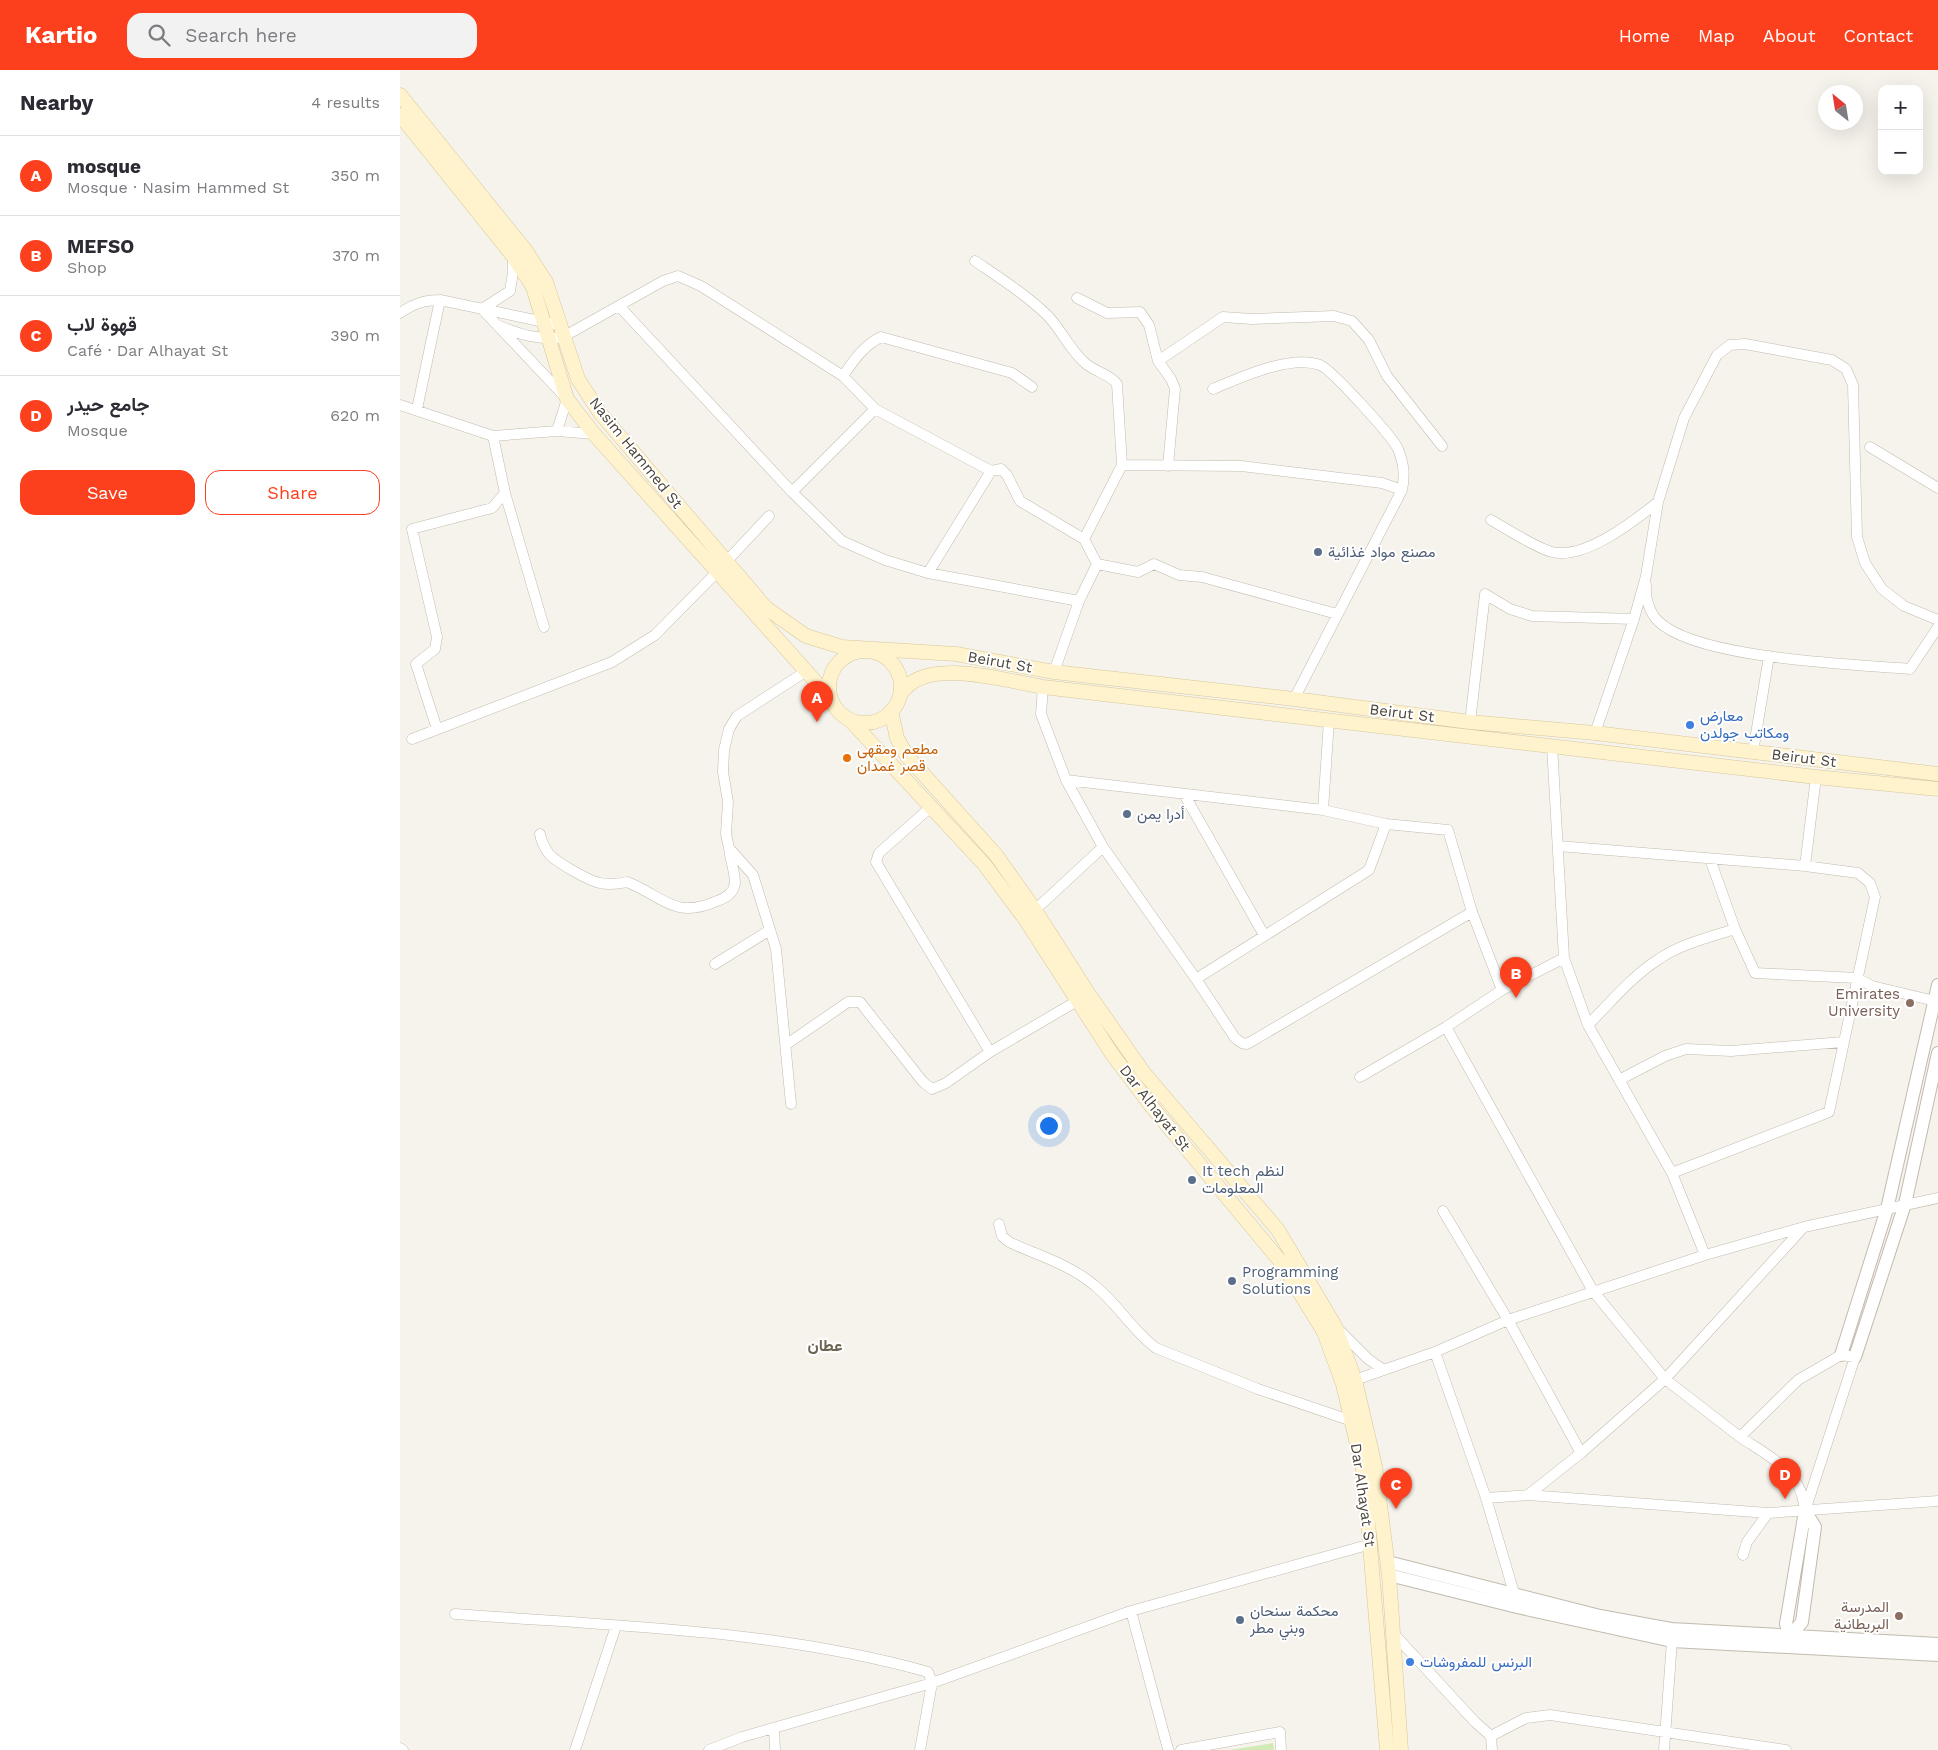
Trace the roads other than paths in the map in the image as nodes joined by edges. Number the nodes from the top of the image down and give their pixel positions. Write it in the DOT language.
graph roads {
  1 [pos="400,95"];
  2 [pos="400,115"];
  3 [pos="513,256"];
  4 [pos="975,261"];
  5 [pos="1077,298"];
  6 [pos="440,300"];
  7 [pos="619,306"];
  8 [pos="482,309"];
  9 [pos="400,314"];
  10 [pos="542,322"];
  11 [pos="497,325"];
  12 [pos="561,331"];
  13 [pos="548,339"];
  14 [pos="1158,361"];
  15 [pos="843,376"];
  16 [pos="1032,387"];
  17 [pos="1213,389"];
  18 [pos="568,399"];
  19 [pos="400,405"];
  20 [pos="875,408"];
  21 [pos="418,410"];
  22 [pos="557,431"];
  23 [pos="594,434"];
  24 [pos="493,436"];
  25 [pos="1442,446"];
  26 [pos="1870,447"];
  27 [pos="1122,465"];
  28 [pos="1168,466"];
  29 [pos="991,471"];
  30 [pos="1938,488"];
  31 [pos="1402,490"];
  32 [pos="792,492"];
  33 [pos="505,493"];
  34 [pos="1658,502"];
  35 [pos="769,516"];
  36 [pos="1491,520"];
  37 [pos="1084,539"];
  38 [pos="1097,564"];
  39 [pos="722,567"];
  40 [pos="928,572"];
  41 [pos="1646,576"];
  42 [pos="1079,601"];
  43 [pos="1337,614"];
  44 [pos="1634,619"];
  45 [pos="1938,620"];
  46 [pos="544,627"];
  47 [pos="1938,627"];
  48 [pos="867,650"];
  49 [pos="1769,656"];
  50 [pos="805,672"];
  51 [pos="1054,672"];
  52 [pos="1043,687"];
  53 [pos="901,694"];
  54 [pos="831,699"];
  55 [pos="1294,699"];
  56 [pos="1277,705"];
  57 [pos="892,711"];
  58 [pos="849,719"];
  59 [pos="1329,720"];
  60 [pos="1470,722"];
  61 [pos="437,729"];
  62 [pos="1595,733"];
  63 [pos="412,739"];
  64 [pos="1661,742"];
  65 [pos="1552,746"];
  66 [pos="1753,752"];
  67 [pos="1660,757"];
  68 [pos="1938,774"];
  69 [pos="1816,777"];
  70 [pos="1066,780"];
  71 [pos="1938,789"];
  72 [pos="1184,794"];
  73 [pos="932,806"];
  74 [pos="1323,810"];
  75 [pos="1386,824"];
  76 [pos="540,834"];
  77 [pos="1558,846"];
  78 [pos="1103,847"];
  79 [pos="729,848"];
  80 [pos="1710,859"];
  81 [pos="1805,866"];
  82 [pos="1472,912"];
  83 [pos="1030,914"];
  84 [pos="1735,929"];
  85 [pos="770,930"];
  86 [pos="1264,936"];
  87 [pos="1564,958"];
  88 [pos="715,964"];
  89 [pos="1857,978"];
  90 [pos="1196,979"];
  91 [pos="1938,985"];
  92 [pos="1502,990"];
  93 [pos="1077,1001"];
  94 [pos="1936,1002"];
  95 [pos="1588,1025"];
  96 [pos="1446,1027"];
  97 [pos="1843,1042"];
  98 [pos="786,1044"];
  99 [pos="990,1052"];
  100 [pos="1938,1053"];
  101 [pos="1360,1077"];
  102 [pos="1619,1080"];
  103 [pos="791,1104"];
  104 [pos="1672,1173"];
  105 [pos="1938,1198"];
  106 [pos="1906,1204"];
  107 [pos="1887,1209"];
  108 [pos="1443,1211"];
  109 [pos="999,1224"];
  110 [pos="1804,1227"];
  111 [pos="1705,1255"];
  112 [pos="1593,1291"];
  113 [pos="1508,1320"];
  114 [pos="1335,1326"];
  115 [pos="1435,1352"];
  116 [pos="1841,1355"];
  117 [pos="1855,1358"];
  118 [pos="1384,1370"];
  119 [pos="1664,1379"];
  120 [pos="1355,1380"];
  121 [pos="1352,1421"];
  122 [pos="1740,1437"];
  123 [pos="1581,1453"];
  124 [pos="1528,1495"];
  125 [pos="1486,1498"];
  126 [pos="1938,1501"];
  127 [pos="1373,1504"];
  128 [pos="1805,1511"];
  129 [pos="1768,1513"];
  130 [pos="1371,1544"];
  131 [pos="1743,1555"];
  132 [pos="1389,1569"];
  133 [pos="1514,1593"];
  134 [pos="1130,1611"];
  135 [pos="454,1614"];
  136 [pos="616,1626"];
  137 [pos="1393,1633"];
  138 [pos="1672,1641"];
  139 [pos="1790,1642"];
  140 [pos="1938,1644"];
  141 [pos="1938,1656"];
  142 [pos="932,1683"];
  143 [pos="774,1729"];
  144 [pos="1666,1732"];
  145 [pos="1492,1736"];
  146 [pos="400,1748"];
  147 [pos="403,1750"];
  148 [pos="575,1750"];
  149 [pos="709,1750"];
  150 [pos="775,1750"];
  151 [pos="920,1750"];
  152 [pos="1169,1750"];
  153 [pos="1181,1750"];
  154 [pos="1281,1750"];
  155 [pos="1387,1750"];
  156 [pos="1401,1750"];
  157 [pos="1492,1750"];
  158 [pos="1664,1750"];
  159 [pos="1786,1750"];
  1 -- 12 [label="main road, Nasim Hammed St"];
  2 -- 3 [label="main road, Nasim Hammed St"];
  3 -- 8 [label="street"];
  3 -- 10 [label="main road, Nasim Hammed St"];
  4 -- 27 [label="street"];
  5 -- 14 [label="street"];
  6 -- 8 [label="street"];
  6 -- 9 [label="street"];
  6 -- 21 [label="street"];
  7 -- 12 [label="street"];
  7 -- 15 [label="street"];
  7 -- 32 [label="street"];
  8 -- 10 [label="street"];
  8 -- 11 [label="street"];
  10 -- 12 [label="street"];
  10 -- 13 [label="main road, Nasim Hammed St"];
  11 -- 13 [label="street"];
  11 -- 18 [label="street"];
  12 -- 13 [label="street"];
  12 -- 39 [label="main road, Nasim Hammed St"];
  13 -- 18 [label="main road, Nasim Hammed St"];
  14 -- 25 [label="street"];
  14 -- 28 [label="street"];
  15 -- 16 [label="street"];
  15 -- 20 [label="street"];
  17 -- 31 [label="street"];
  18 -- 22 [label="street"];
  18 -- 23 [label="main road, Nasim Hammed St"];
  19 -- 21 [label="street"];
  20 -- 29 [label="street"];
  20 -- 32 [label="street"];
  21 -- 24 [label="street"];
  22 -- 23 [label="street"];
  22 -- 24 [label="street"];
  23 -- 39 [label="main road, Nasim Hammed St"];
  24 -- 33 [label="street"];
  26 -- 30 [label="street"];
  27 -- 28 [label="street"];
  27 -- 37 [label="street"];
  28 -- 31 [label="street"];
  29 -- 37 [label="street"];
  29 -- 40 [label="street"];
  31 -- 43 [label="street"];
  32 -- 40 [label="street"];
  33 -- 46 [label="street"];
  33 -- 61 [label="street"];
  34 -- 36 [label="street"];
  34 -- 41 [label="street"];
  34 -- 45 [label="street"];
  35 -- 39 [label="street"];
  37 -- 38 [label="street"];
  38 -- 42 [label="street"];
  38 -- 43 [label="street"];
  39 -- 48 [label="main road, Nasim Hammed St"];
  39 -- 50 [label="main road, Nasim Hammed St"];
  39 -- 61 [label="street"];
  40 -- 42 [label="street"];
  41 -- 44 [label="street"];
  41 -- 49 [label="street"];
  42 -- 51 [label="street"];
  43 -- 55 [label="street"];
  44 -- 60 [label="street"];
  44 -- 62 [label="street"];
  47 -- 49 [label="street"];
  48 -- 51 [label="main road, Beirut St"];
  48 -- 53 [label="main road"];
  48 -- 54 [label="main road"];
  49 -- 66 [label="street"];
  50 -- 54 [label="main road, Nasim Hammed St"];
  50 -- 79 [label="street"];
  51 -- 56 [label="main road, Beirut St"];
  52 -- 53 [label="main road, Beirut St"];
  52 -- 56 [label="main road, Beirut St"];
  52 -- 70 [label="street"];
  53 -- 57 [label="main road"];
  54 -- 58 [label="main road"];
  55 -- 56 [label="main road, Beirut St"];
  55 -- 60 [label="main road, Beirut St"];
  56 -- 59 [label="main road, Beirut St"];
  57 -- 58 [label="main road"];
  57 -- 83 [label="main road, Dar Alhayat St"];
  58 -- 73 [label="main road, Dar Alhayat St"];
  59 -- 65 [label="main road, Beirut St"];
  59 -- 74 [label="street"];
  60 -- 62 [label="main road, Beirut St"];
  61 -- 63 [label="street"];
  62 -- 64 [label="main road, Beirut St"];
  64 -- 66 [label="main road, Beirut St"];
  64 -- 67 [label="main road"];
  65 -- 67 [label="main road, Beirut St"];
  65 -- 77 [label="street"];
  66 -- 68 [label="main road, Beirut St"];
  67 -- 69 [label="main road, Beirut St"];
  69 -- 71 [label="main road, Beirut St"];
  69 -- 81 [label="street"];
  70 -- 72 [label="street"];
  70 -- 78 [label="street"];
  72 -- 74 [label="street"];
  72 -- 86 [label="street"];
  73 -- 83 [label="main road, Dar Alhayat St"];
  73 -- 99 [label="street"];
  74 -- 75 [label="street"];
  75 -- 82 [label="street"];
  75 -- 86 [label="street"];
  76 -- 79 [label="street"];
  77 -- 80 [label="street"];
  77 -- 87 [label="street"];
  78 -- 83 [label="street"];
  78 -- 90 [label="street"];
  79 -- 85 [label="street"];
  80 -- 81 [label="street"];
  80 -- 84 [label="street"];
  81 -- 89 [label="street"];
  82 -- 90 [label="street"];
  82 -- 92 [label="street"];
  83 -- 93 [label="main road, Dar Alhayat St"];
  83 -- 114 [label="main road, Dar Alhayat St"];
  84 -- 89 [label="street"];
  84 -- 95 [label="street"];
  85 -- 88 [label="street"];
  85 -- 98 [label="street"];
  86 -- 90 [label="street"];
  87 -- 92 [label="street"];
  87 -- 95 [label="street"];
  89 -- 94 [label="street"];
  89 -- 97 [label="street"];
  91 -- 94 [label="street"];
  92 -- 96 [label="street"];
  93 -- 99 [label="street"];
  93 -- 121 [label="main road, Dar Alhayat St"];
  94 -- 107 [label="street"];
  95 -- 102 [label="street"];
  96 -- 101 [label="street"];
  96 -- 112 [label="street"];
  97 -- 102 [label="street"];
  97 -- 104 [label="street"];
  98 -- 99 [label="street"];
  98 -- 103 [label="street"];
  100 -- 106 [label="street"];
  102 -- 104 [label="street"];
  104 -- 111 [label="street"];
  105 -- 106 [label="street"];
  106 -- 107 [label="street"];
  106 -- 117 [label="street"];
  107 -- 110 [label="street"];
  107 -- 116 [label="street"];
  108 -- 113 [label="street"];
  109 -- 121 [label="street"];
  110 -- 111 [label="street"];
  110 -- 119 [label="street"];
  111 -- 112 [label="street"];
  112 -- 113 [label="street"];
  112 -- 119 [label="street"];
  113 -- 115 [label="street"];
  113 -- 123 [label="street"];
  114 -- 118 [label="street"];
  114 -- 120 [label="main road, Dar Alhayat St"];
  115 -- 118 [label="street"];
  115 -- 125 [label="street"];
  116 -- 117 [label="street"];
  116 -- 122 [label="street"];
  117 -- 128 [label="street"];
  118 -- 120 [label="street"];
  119 -- 122 [label="street"];
  119 -- 123 [label="street"];
  120 -- 127 [label="main road, Dar Alhayat St"];
  121 -- 127 [label="main road, Dar Alhayat St"];
  122 -- 128 [label="street"];
  123 -- 124 [label="street"];
  124 -- 125 [label="street"];
  124 -- 129 [label="street"];
  125 -- 133 [label="street"];
  126 -- 128 [label="street"];
  127 -- 130 [label="main road, Dar Alhayat St"];
  127 -- 132 [label="main road, Dar Alhayat St"];
  128 -- 129 [label="street"];
  128 -- 139 [label="street"];
  129 -- 131 [label="street"];
  130 -- 134 [label="street"];
  130 -- 155 [label="main road, Dar Alhayat St"];
  132 -- 133 [label="street"];
  132 -- 137 [label="main road, Dar Alhayat St"];
  132 -- 138 [label="street"];
  133 -- 139 [label="street"];
  134 -- 142 [label="street"];
  134 -- 152 [label="street"];
  135 -- 136 [label="street"];
  136 -- 142 [label="street"];
  136 -- 148 [label="street"];
  137 -- 145 [label="street"];
  137 -- 156 [label="main road, Dar Alhayat St"];
  138 -- 139 [label="street"];
  138 -- 144 [label="street"];
  139 -- 140 [label="street"];
  139 -- 141 [label="street"];
  142 -- 143 [label="street"];
  142 -- 151 [label="street"];
  143 -- 149 [label="street"];
  143 -- 150 [label="street"];
  144 -- 145 [label="street"];
  144 -- 158 [label="street"];
  144 -- 159 [label="street"];
  145 -- 157 [label="street"];
  146 -- 147 [label="street"];
  153 -- 154 [label="street"];
}
